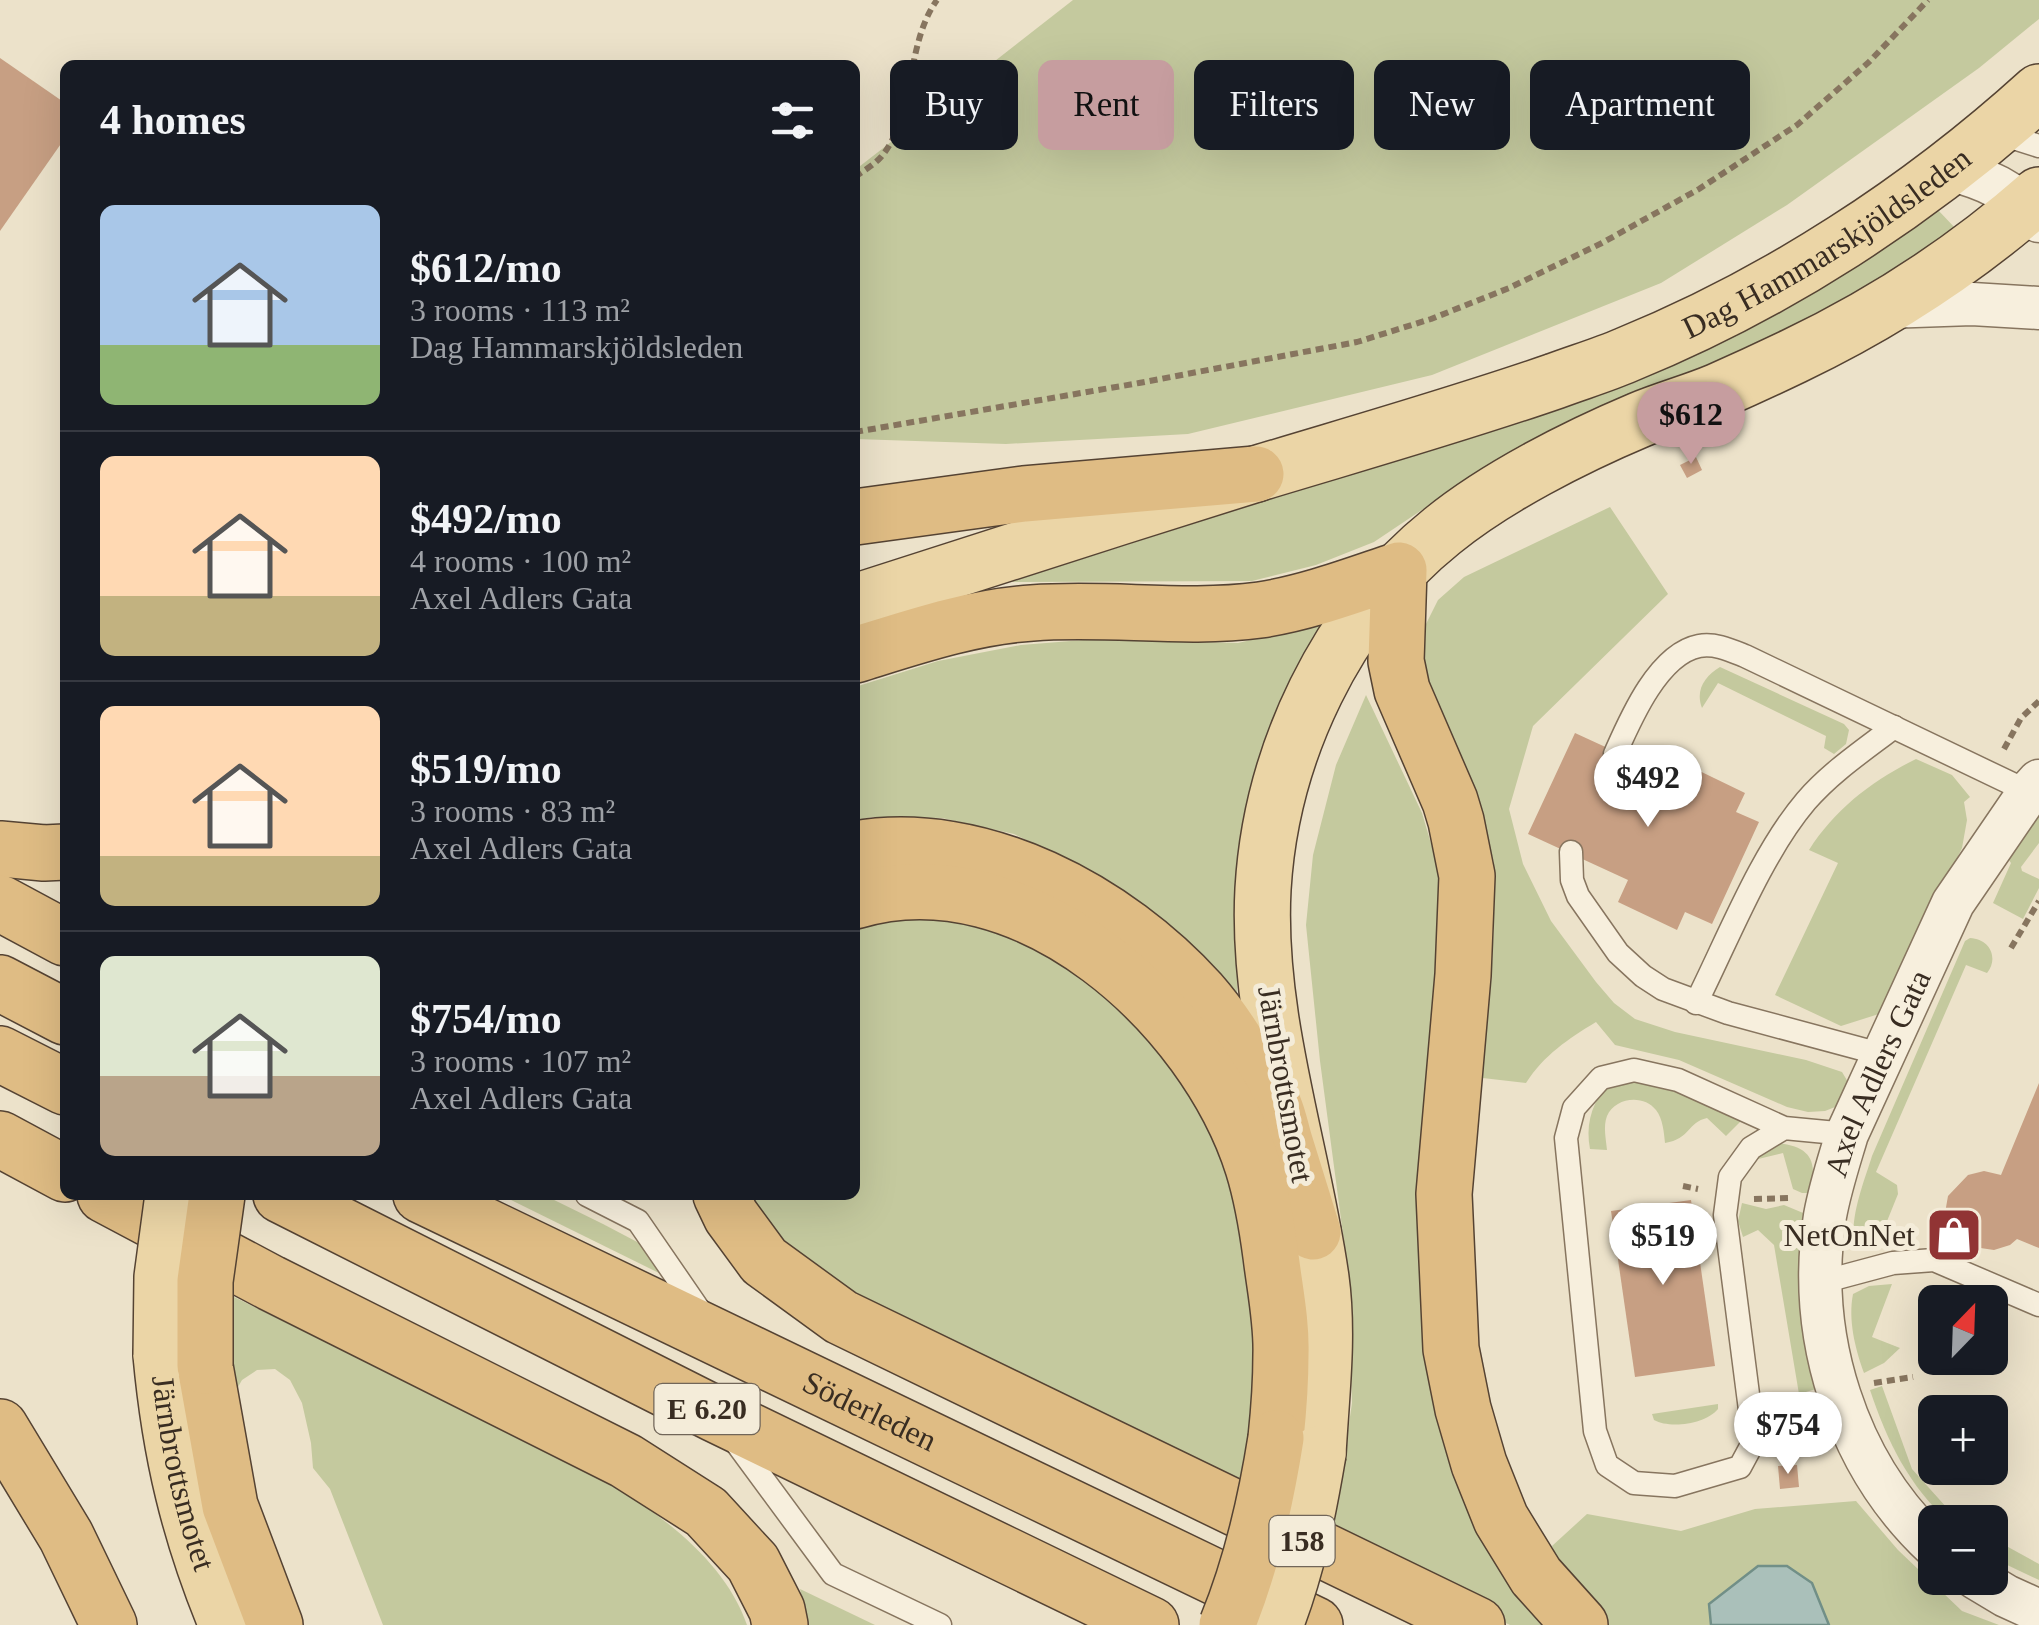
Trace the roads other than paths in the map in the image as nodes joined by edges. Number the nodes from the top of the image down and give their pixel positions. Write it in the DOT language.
graph roads {
  1 [pos="2039,92"];
  2 [pos="2017,139"];
  3 [pos="1948,169"];
  4 [pos="2035,207"];
  5 [pos="1886,307"];
  6 [pos="2039,308"];
  7 [pos="1256,474"];
  8 [pos="860,516"];
  9 [pos="1399,570"];
  10 [pos="860,600"];
  11 [pos="860,653"];
  12 [pos="1894,727"];
  13 [pos="1614,754"];
  14 [pos="2034,786"];
  15 [pos="860,848"];
  16 [pos="0,849"];
  17 [pos="60,852"];
  18 [pos="1571,852"];
  19 [pos="860,900"];
  20 [pos="0,903"];
  21 [pos="60,935"];
  22 [pos="0,983"];
  23 [pos="1696,1002"];
  24 [pos="60,1015"];
  25 [pos="0,1054"];
  26 [pos="1884,1055"];
  27 [pos="60,1084"];
  28 [pos="1784,1128"];
  29 [pos="1847,1134"];
  30 [pos="0,1139"];
  31 [pos="60,1171"];
  32 [pos="114,1200"];
  33 [pos="172,1200"];
  34 [pos="216,1200"];
  35 [pos="290,1200"];
  36 [pos="432,1200"];
  37 [pos="596,1200"];
  38 [pos="723,1200"];
  39 [pos="1314,1232"];
  40 [pos="1822,1282"];
  41 [pos="2039,1305"];
  42 [pos="717,1336"];
  43 [pos="183,1360"];
  44 [pos="715,1414"];
  45 [pos="0,1427"];
  46 [pos="1297,1446"];
  47 [pos="1918,1531"];
  48 [pos="2004,1595"];
  49 [pos="2039,1610"];
  50 [pos="109,1625"];
  51 [pos="227,1625"];
  52 [pos="275,1625"];
  53 [pos="780,1625"];
  54 [pos="940,1625"];
  55 [pos="1151,1625"];
  56 [pos="1228,1625"];
  57 [pos="1276,1625"];
  58 [pos="1316,1625"];
  59 [pos="1478,1625"];
  60 [pos="1580,1625"];
  1 -- 2 [label="main road, Dag Hammarskjöldsleden"];
  2 -- 3 [label="main road, Dag Hammarskjöldsleden"];
  3 -- 4 [label="street"];
  3 -- 7 [label="main road, Dag Hammarskjöldsleden"];
  4 -- 5 [label="main road"];
  5 -- 6 [label="street"];
  5 -- 9 [label="main road"];
  7 -- 8 [label="highway"];
  7 -- 10 [label="main road"];
  9 -- 11 [label="highway"];
  9 -- 39 [label="main road, Järnbrottsmotet"];
  9 -- 60 [label="highway"];
  12 -- 13 [label="lane"];
  12 -- 14 [label="lane"];
  12 -- 23 [label="lane"];
  14 -- 26 [label="street, Axel Adlers Gata"];
  15 -- 39 [label="highway"];
  16 -- 17 [label="highway"];
  18 -- 23 [label="lane"];
  19 -- 46 [label="highway"];
  20 -- 21 [label="highway"];
  22 -- 24 [label="highway"];
  23 -- 26 [label="lane"];
  25 -- 27 [label="highway"];
  26 -- 29 [label="street, Axel Adlers Gata"];
  28 -- 28 [label="lane"];
  28 -- 29 [label="lane"];
  29 -- 40 [label="street, Axel Adlers Gata"];
  30 -- 31 [label="highway"];
  32 -- 53 [label="highway"];
  33 -- 43 [label="main road, Järnbrottsmotet, bridge"];
  34 -- 43 [label="highway, bridge"];
  35 -- 44 [label="highway, E 6.20"];
  36 -- 42 [label="highway, Söderleden / E 6.20"];
  37 -- 42 [label="lane"];
  38 -- 59 [label="highway"];
  39 -- 46 [label="main road, Järnbrottsmotet / 158"];
  40 -- 41 [label="lane"];
  40 -- 47 [label="street, Axel Adlers Gata"];
  42 -- 58 [label="highway, Söderleden / E 6.20"];
  43 -- 51 [label="main road, Järnbrottsmotet"];
  43 -- 52 [label="highway"];
  44 -- 54 [label="lane"];
  44 -- 55 [label="highway, E 6.20"];
  45 -- 50 [label="highway"];
  46 -- 56 [label="highway, bridge"];
  46 -- 57 [label="main road, Järnbrottsmotet / 158, bridge"];
  48 -- 49 [label="street"];
}
